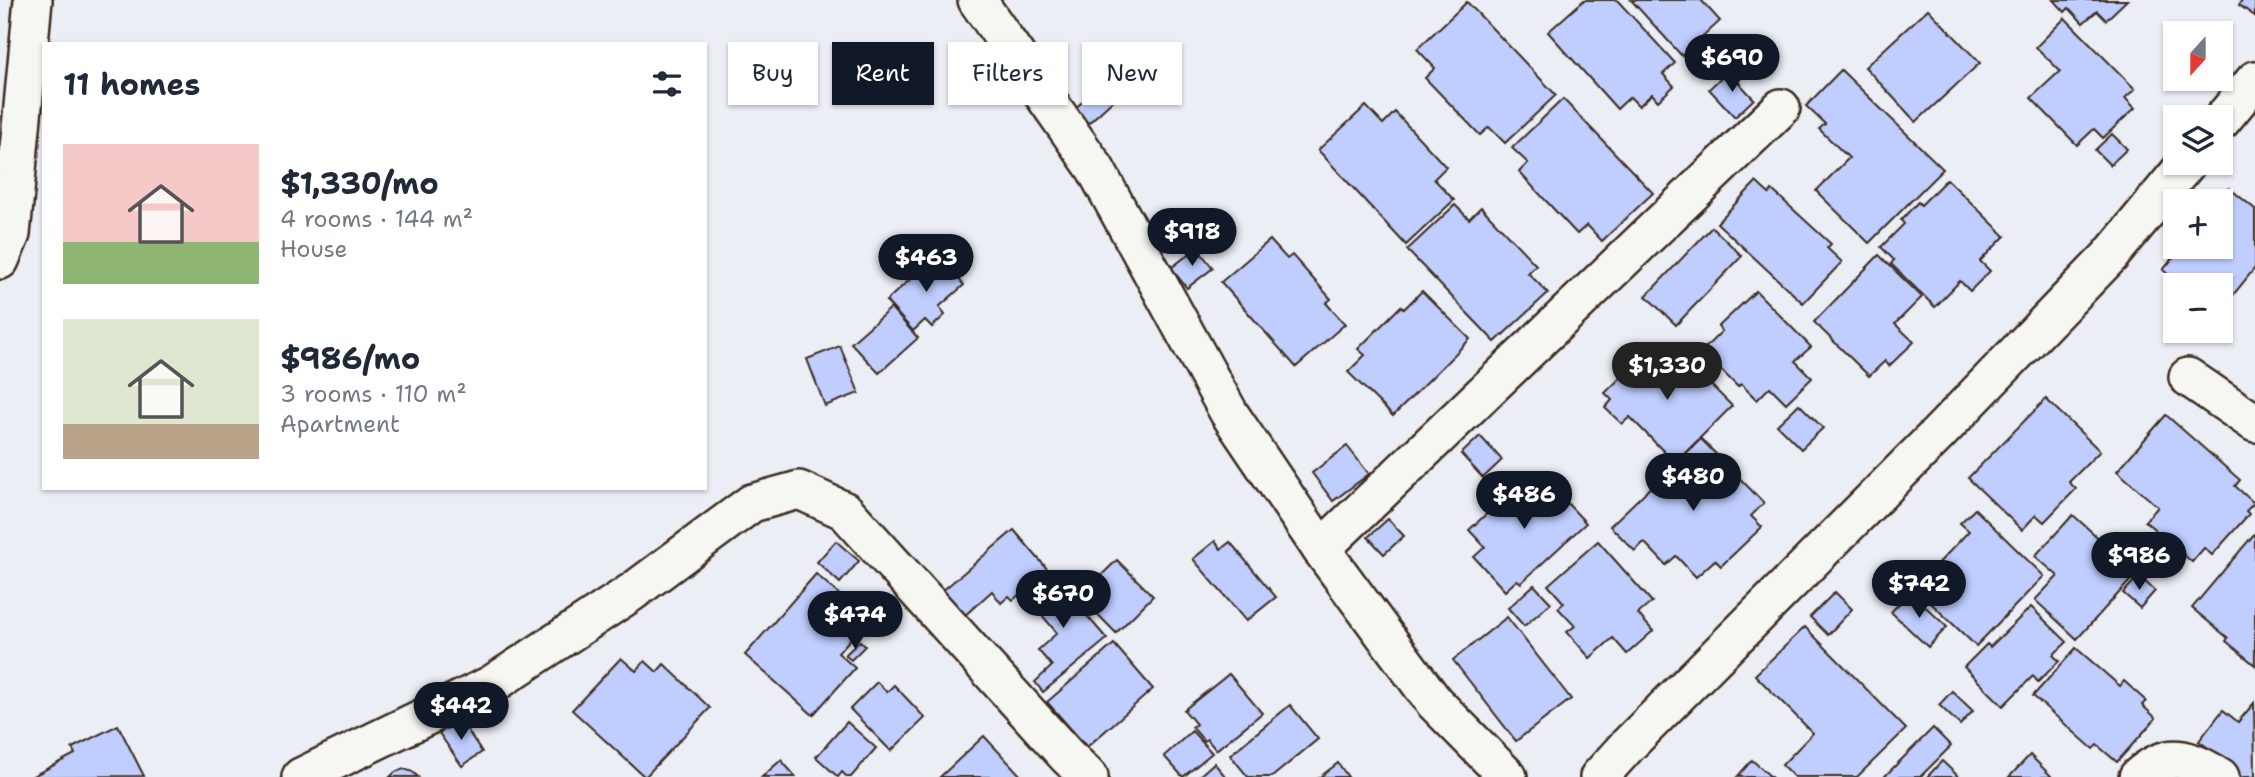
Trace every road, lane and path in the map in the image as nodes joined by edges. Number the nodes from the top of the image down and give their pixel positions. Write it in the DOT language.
graph roads {
  1 [pos="33,0"];
  2 [pos="977,0"];
  3 [pos="2255,80"];
  4 [pos="2233,107"];
  5 [pos="1781,108"];
  6 [pos="2176,175"];
  7 [pos="0,260"];
  8 [pos="2188,377"];
  9 [pos="2255,423"];
  10 [pos="1321,549"];
  11 [pos="301,777"];
  12 [pos="1089,777"];
  13 [pos="1508,777"];
  14 [pos="1599,777"];
  15 [pos="2138,777"];
  16 [pos="2220,777"];
  1 -- 7 [label="street"];
  2 -- 10 [label="street"];
  3 -- 4 [label="street"];
  5 -- 10 [label="street"];
  6 -- 14 [label="street"];
  8 -- 9 [label="street"];
  10 -- 13 [label="street"];
  11 -- 12 [label="street"];
  15 -- 16 [label="street"];
}
